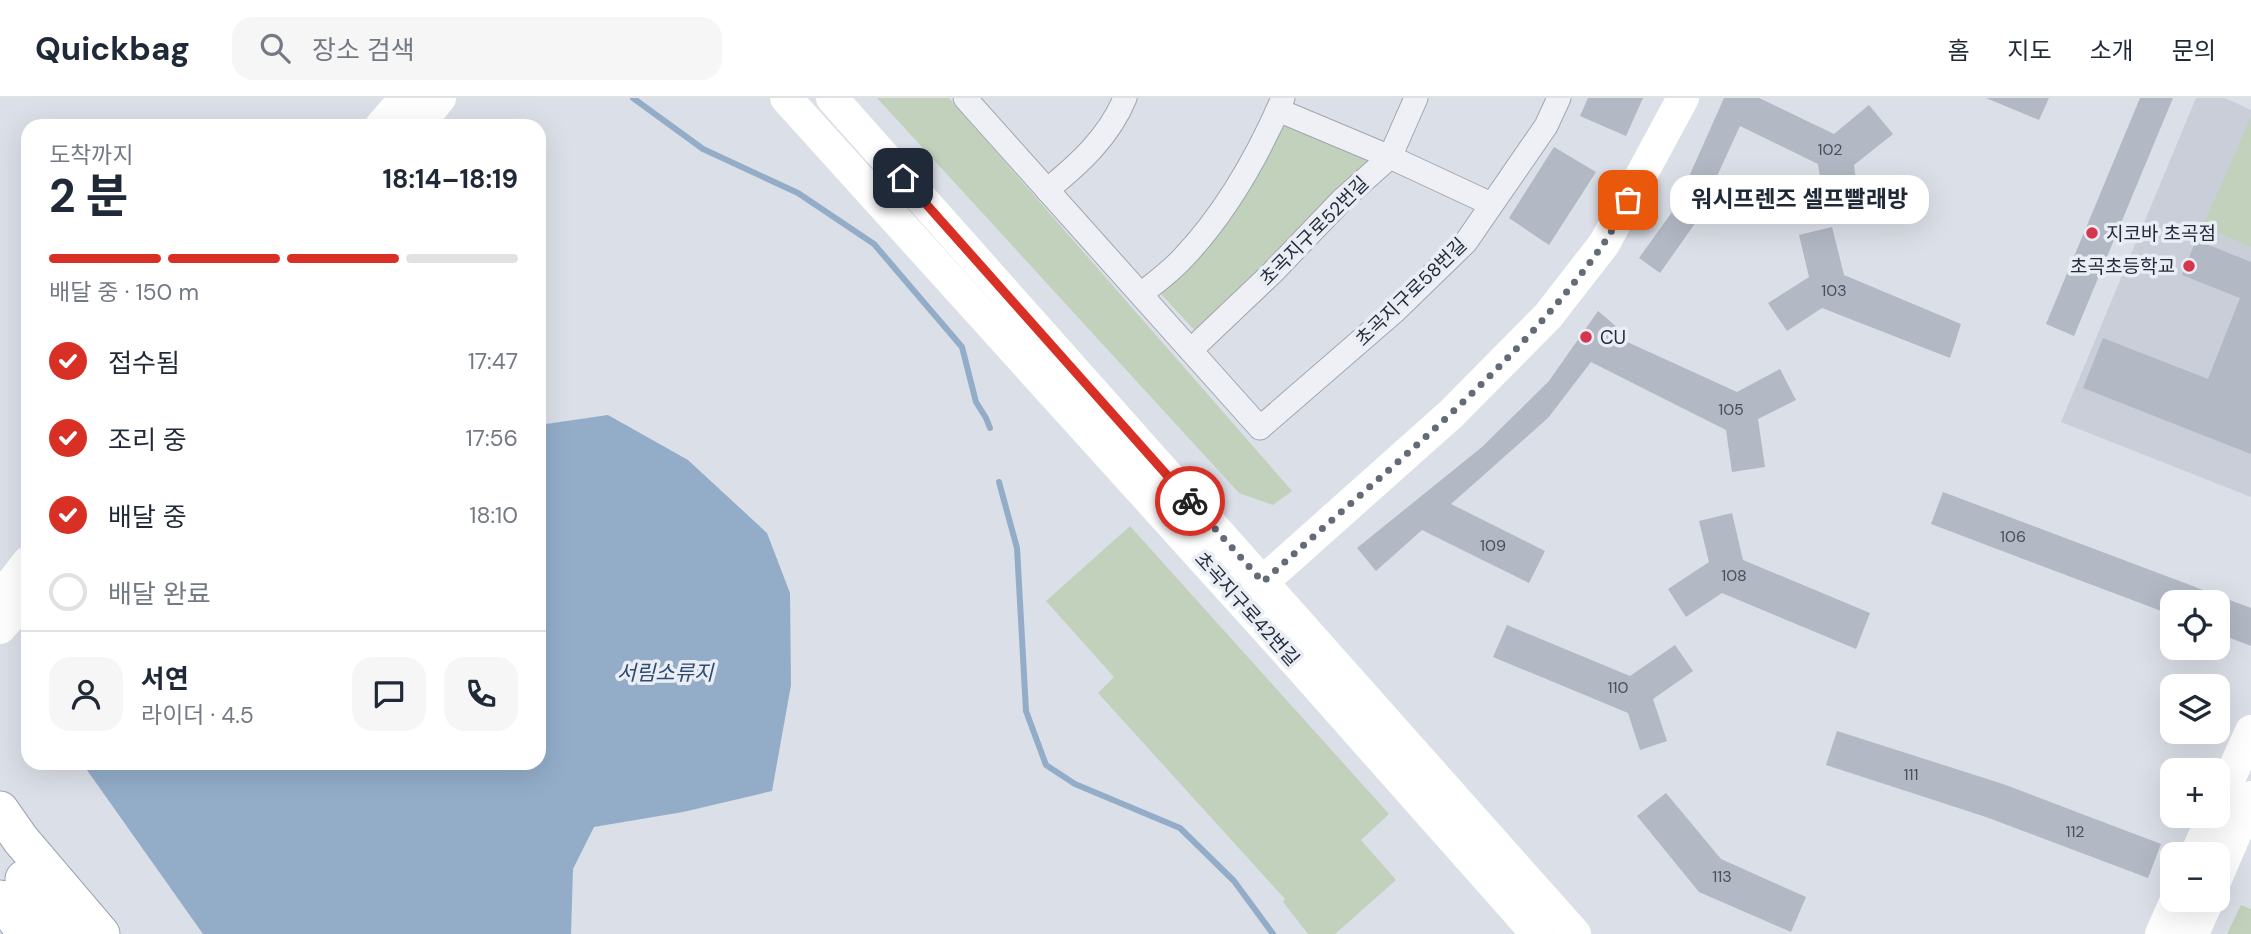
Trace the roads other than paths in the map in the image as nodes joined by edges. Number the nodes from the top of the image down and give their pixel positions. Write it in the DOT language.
graph roads {
  1 [pos="405,98"];
  2 [pos="440,98"];
  3 [pos="786,98"];
  4 [pos="832,98"];
  5 [pos="965,98"];
  6 [pos="1125,98"];
  7 [pos="1416,98"];
  8 [pos="1559,98"];
  9 [pos="1683,98"];
  10 [pos="1280,104"];
  11 [pos="387,119"];
  12 [pos="423,119"];
  13 [pos="1390,157"];
  14 [pos="1047,190"];
  15 [pos="1492,204"];
  16 [pos="1141,294"];
  17 [pos="1191,350"];
  18 [pos="21,574"];
  19 [pos="1252,592"];
  20 [pos="8,595"];
  21 [pos="0,628"];
  22 [pos="2251,731"];
  23 [pos="2230,777"];
  24 [pos="2251,797"];
  25 [pos="0,810"];
  26 [pos="2230,846"];
  27 [pos="0,847"];
  28 [pos="0,899"];
  29 [pos="2171,912"];
  30 [pos="2203,912"];
  31 [pos="27,934"];
  32 [pos="66,934"];
  33 [pos="101,934"];
  34 [pos="1537,934"];
  35 [pos="1575,934"];
  36 [pos="2161,934"];
  37 [pos="2193,934"];
  1 -- 11 [label="street"];
  2 -- 12 [label="street"];
  3 -- 19 [label="street, 초곡지구로42번길"];
  4 -- 19 [label="street, 초곡지구로42번길"];
  5 -- 14 [label="street"];
  6 -- 14 [label="street"];
  7 -- 13 [label="street, 초곡지구로52번길"];
  8 -- 15 [label="street, 초곡지구로58번길"];
  9 -- 19 [label="street"];
  10 -- 13 [label="street"];
  10 -- 16 [label="street"];
  13 -- 15 [label="street"];
  13 -- 17 [label="street, 초곡지구로52번길"];
  14 -- 16 [label="street"];
  15 -- 17 [label="street, 초곡지구로58번길"];
  16 -- 17 [label="street"];
  18 -- 20 [label="street"];
  19 -- 34 [label="street, 초곡지구로42번길"];
  19 -- 35 [label="street, 초곡지구로42번길"];
  20 -- 21 [label="street"];
  22 -- 23 [label="street"];
  24 -- 26 [label="street"];
  25 -- 33 [label="main road"];
  27 -- 32 [label="main road"];
  28 -- 31 [label="main road"];
  29 -- 36 [label="street"];
  30 -- 37 [label="street"];
}
